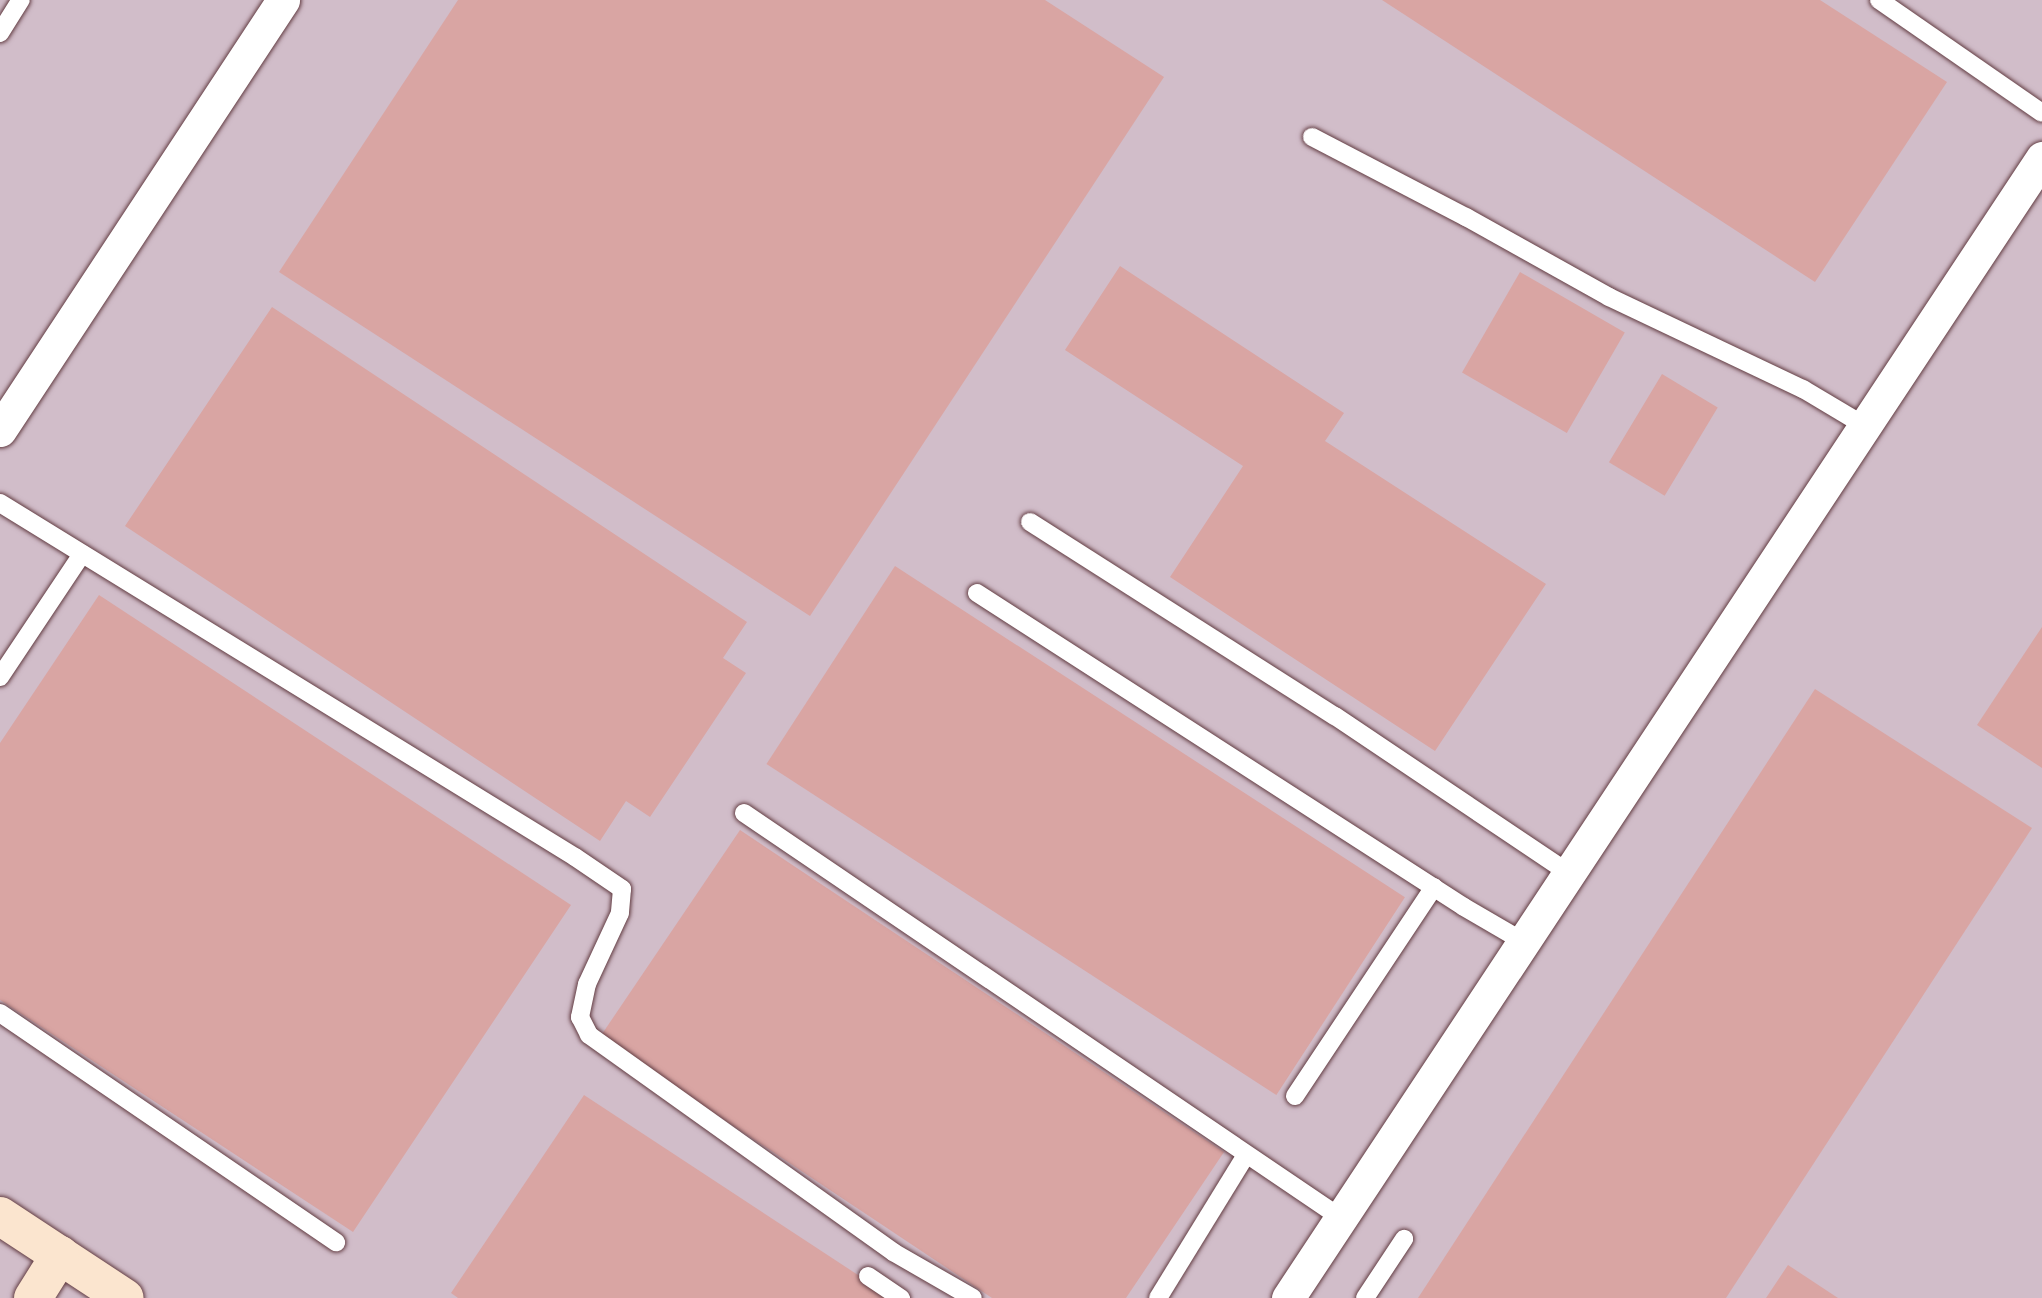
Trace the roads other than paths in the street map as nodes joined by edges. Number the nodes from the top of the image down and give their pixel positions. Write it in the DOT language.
graph roads {
  1 [pos="22,0"];
  2 [pos="283,0"];
  3 [pos="1879,0"];
  4 [pos="0,33"];
  5 [pos="2042,113"];
  6 [pos="1312,137"];
  7 [pos="2042,158"];
  8 [pos="1865,426"];
  9 [pos="0,430"];
  10 [pos="0,503"];
  11 [pos="1030,522"];
  12 [pos="82,554"];
  13 [pos="978,593"];
  14 [pos="0,677"];
  15 [pos="744,813"];
  16 [pos="1569,873"];
  17 [pos="1434,887"];
  18 [pos="1524,942"];
  19 [pos="0,1013"];
  20 [pos="1295,1096"];
  21 [pos="1246,1156"];
  22 [pos="0,1216"];
  23 [pos="1341,1219"];
  24 [pos="1404,1239"];
  25 [pos="336,1242"];
  26 [pos="60,1255"];
  27 [pos="868,1276"];
  28 [pos="33,1298"];
  29 [pos="125,1298"];
  30 [pos="901,1298"];
  31 [pos="973,1298"];
  32 [pos="1158,1298"];
  33 [pos="1288,1298"];
  34 [pos="1365,1298"];
  1 -- 4 [label="lane"];
  2 -- 9 [label="street"];
  3 -- 5 [label="lane"];
  6 -- 8 [label="lane"];
  7 -- 8 [label="street"];
  8 -- 16 [label="street"];
  10 -- 12 [label="lane"];
  11 -- 16 [label="lane"];
  12 -- 14 [label="lane"];
  12 -- 31 [label="lane"];
  13 -- 17 [label="lane"];
  15 -- 21 [label="lane"];
  16 -- 18 [label="street"];
  17 -- 18 [label="lane"];
  17 -- 20 [label="lane"];
  18 -- 23 [label="street"];
  19 -- 25 [label="lane"];
  21 -- 23 [label="lane"];
  21 -- 32 [label="lane"];
  22 -- 26 [label="street"];
  23 -- 33 [label="street"];
  24 -- 34 [label="lane"];
  26 -- 28 [label="street"];
  26 -- 29 [label="street"];
  27 -- 30 [label="lane"];
}
